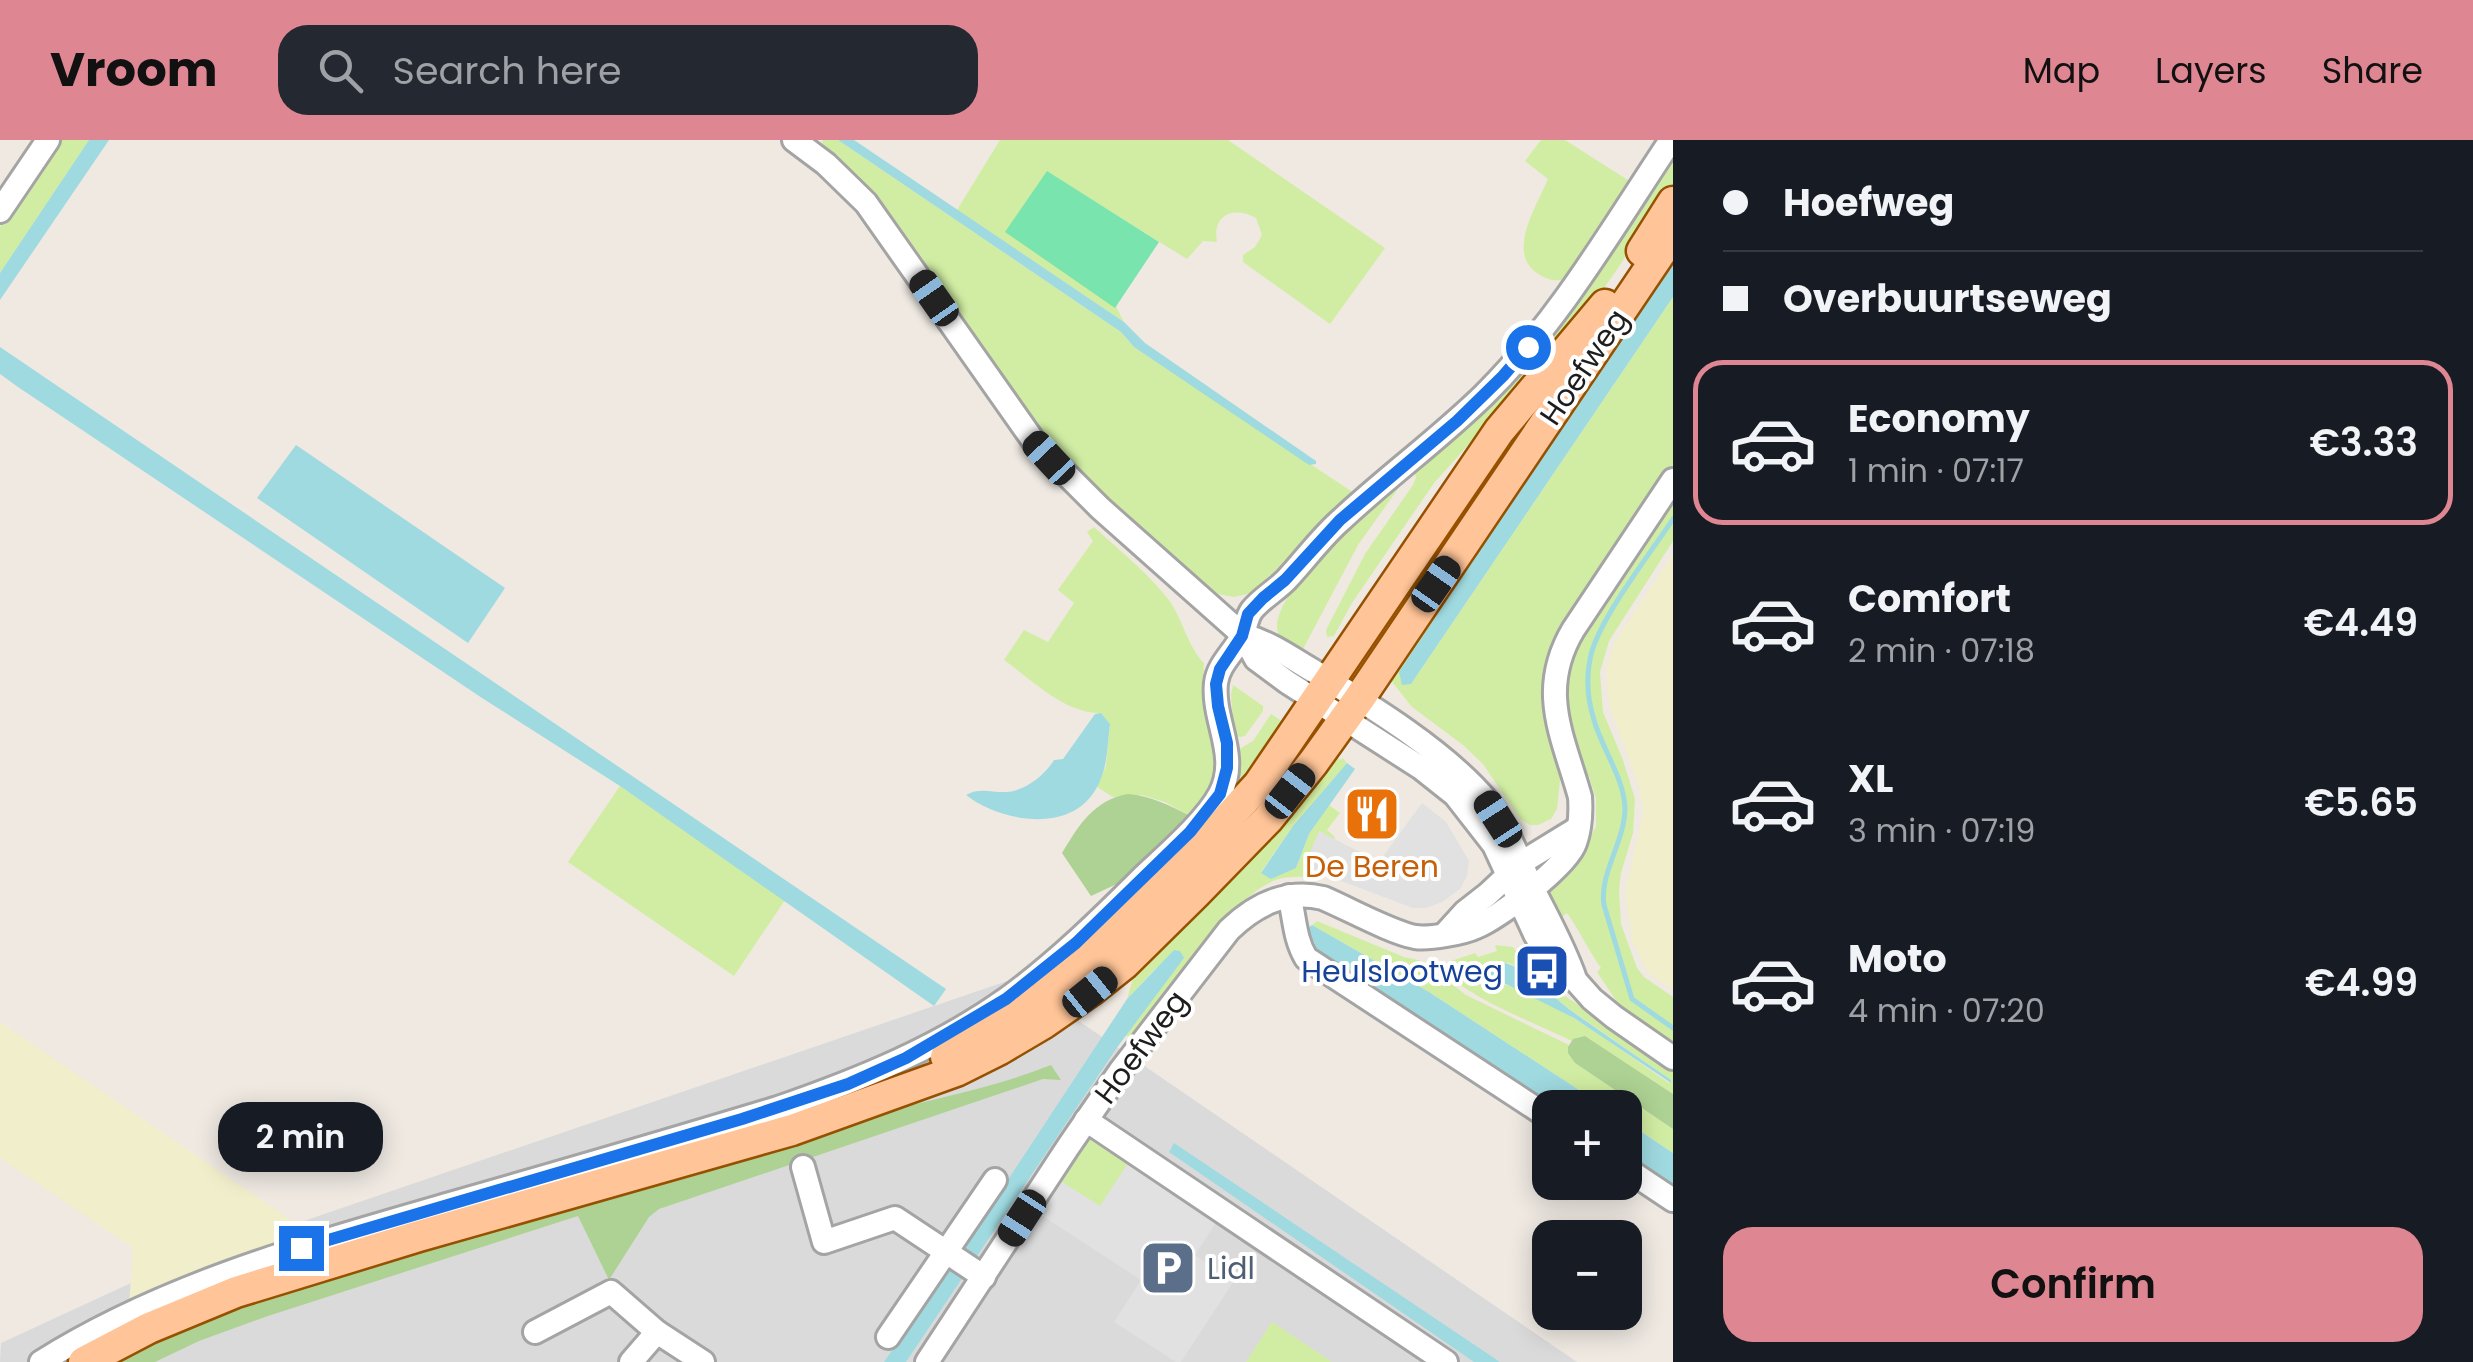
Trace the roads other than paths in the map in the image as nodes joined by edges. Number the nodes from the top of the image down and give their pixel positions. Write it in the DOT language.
graph roads {
  1 [pos="48,140"];
  2 [pos="794,140"];
  3 [pos="1671,140"];
  4 [pos="1673,202"];
  5 [pos="0,211"];
  6 [pos="1673,234"];
  7 [pos="1673,480"];
  8 [pos="1242,636"];
  9 [pos="1322,690"];
  10 [pos="1352,709"];
  11 [pos="1578,828"];
  12 [pos="1515,868"];
  13 [pos="1526,894"];
  14 [pos="1289,896"];
  15 [pos="1445,934"];
  16 [pos="1673,1058"];
  17 [pos="869,1100"];
  18 [pos="1532,1106"];
  19 [pos="1086,1120"];
  20 [pos="802,1167"];
  21 [pos="1642,1179"];
  22 [pos="995,1180"];
  23 [pos="1673,1200"];
  24 [pos="964,1264"];
  25 [pos="535,1332"];
  26 [pos="657,1332"];
  27 [pos="888,1338"];
  28 [pos="41,1362"];
  29 [pos="84,1362"];
  30 [pos="631,1362"];
  31 [pos="702,1362"];
  32 [pos="926,1362"];
  33 [pos="1446,1362"];
  1 -- 5 [label="street"];
  2 -- 8 [label="street"];
  3 -- 8 [label="street, Hoefweg"];
  4 -- 9 [label="main road, Hoefweg"];
  6 -- 10 [label="main road, Hoefweg"];
  7 -- 11 [label="street"];
  8 -- 9 [label="street"];
  8 -- 28 [label="street, Hoefweg"];
  9 -- 10 [label="street"];
  9 -- 17 [label="main road, Hoefweg"];
  10 -- 12 [label="street"];
  10 -- 17 [label="main road, Hoefweg"];
  11 -- 12 [label="street"];
  11 -- 13 [label="street"];
  12 -- 13 [label="street"];
  12 -- 15 [label="street"];
  13 -- 15 [label="street"];
  13 -- 16 [label="street"];
  14 -- 15 [label="street"];
  14 -- 18 [label="street"];
  14 -- 19 [label="street, Hoefweg"];
  17 -- 29 [label="main road"];
  19 -- 24 [label="street, Hoefweg"];
  19 -- 33 [label="street"];
  20 -- 24 [label="street"];
  21 -- 23 [label="street"];
  22 -- 24 [label="street, Hoefweg"];
  24 -- 27 [label="street, Hoefweg"];
  24 -- 32 [label="street, Hoefweg"];
  25 -- 26 [label="street"];
  26 -- 30 [label="street"];
  26 -- 31 [label="street"];
}
